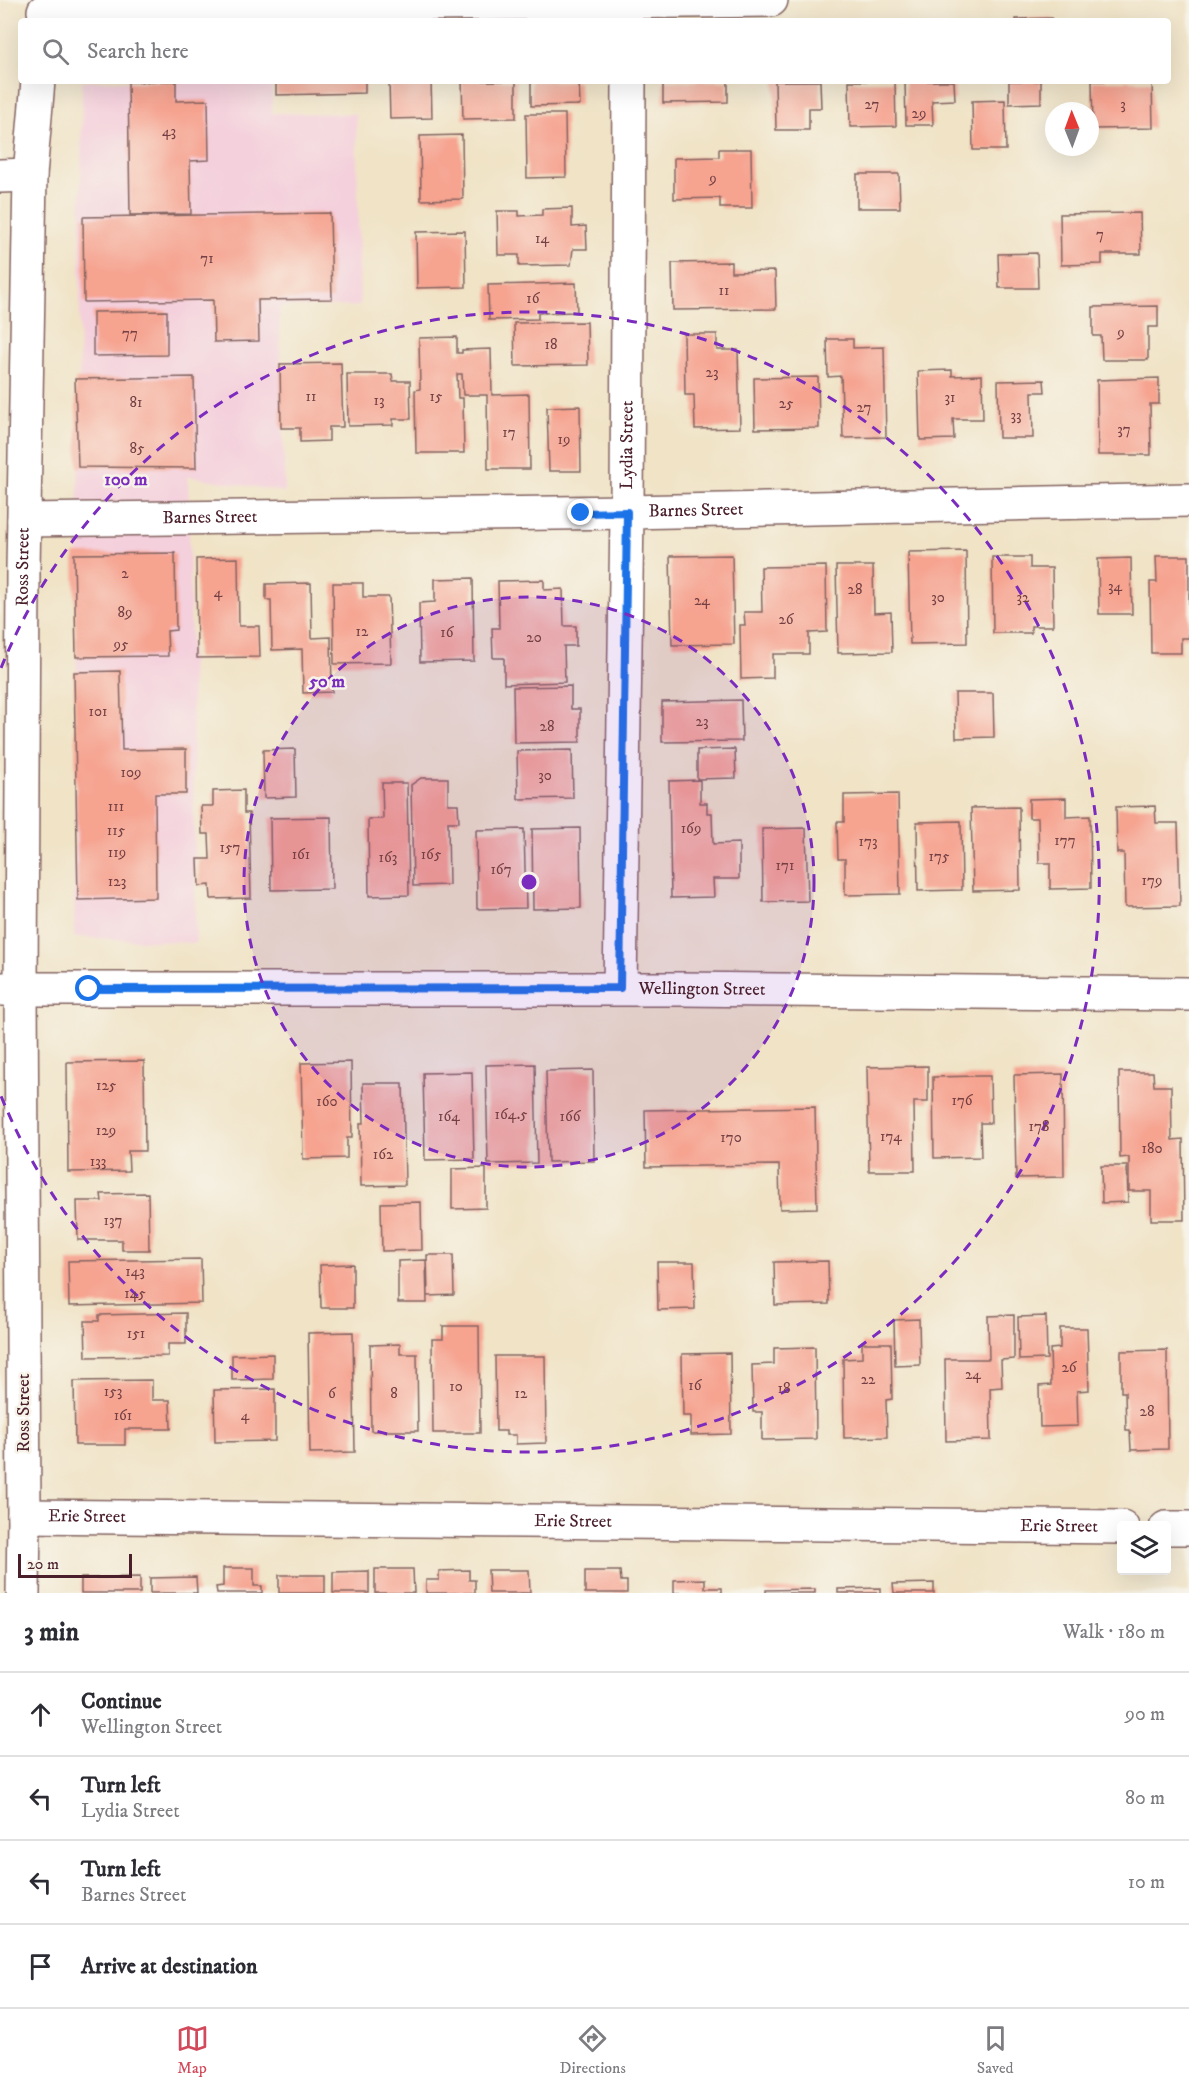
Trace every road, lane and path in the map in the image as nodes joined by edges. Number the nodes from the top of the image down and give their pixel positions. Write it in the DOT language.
graph roads {
  1 [pos="771,0"];
  2 [pos="43,11"];
  3 [pos="628,11"];
  4 [pos="37,84"];
  5 [pos="629,84"];
  6 [pos="15,176"];
  7 [pos="1189,500"];
  8 [pos="627,512"];
  9 [pos="24,520"];
  10 [pos="620,988"];
  11 [pos="10,989"];
  12 [pos="1189,994"];
  13 [pos="24,1516"];
  14 [pos="1117,1527"];
  15 [pos="1171,1528"];
  16 [pos="1189,1528"];
  17 [pos="23,1593"];
  1 -- 3 [label="street"];
  2 -- 3 [label="street"];
  4 -- 6 [label="street, Ross Street"];
  5 -- 8 [label="street, Lydia Street"];
  6 -- 9 [label="street, Ross Street"];
  7 -- 8 [label="street, Barnes Street"];
  8 -- 9 [label="street, Barnes Street"];
  8 -- 10 [label="street, Lydia Street"];
  9 -- 11 [label="street, Ross Street"];
  10 -- 11 [label="street, Wellington Street"];
  10 -- 12 [label="street, Wellington Street"];
  11 -- 13 [label="street, Ross Street"];
  13 -- 14 [label="street, Erie Street"];
  13 -- 17 [label="street, Ross Street"];
  15 -- 16 [label="street"];
}
